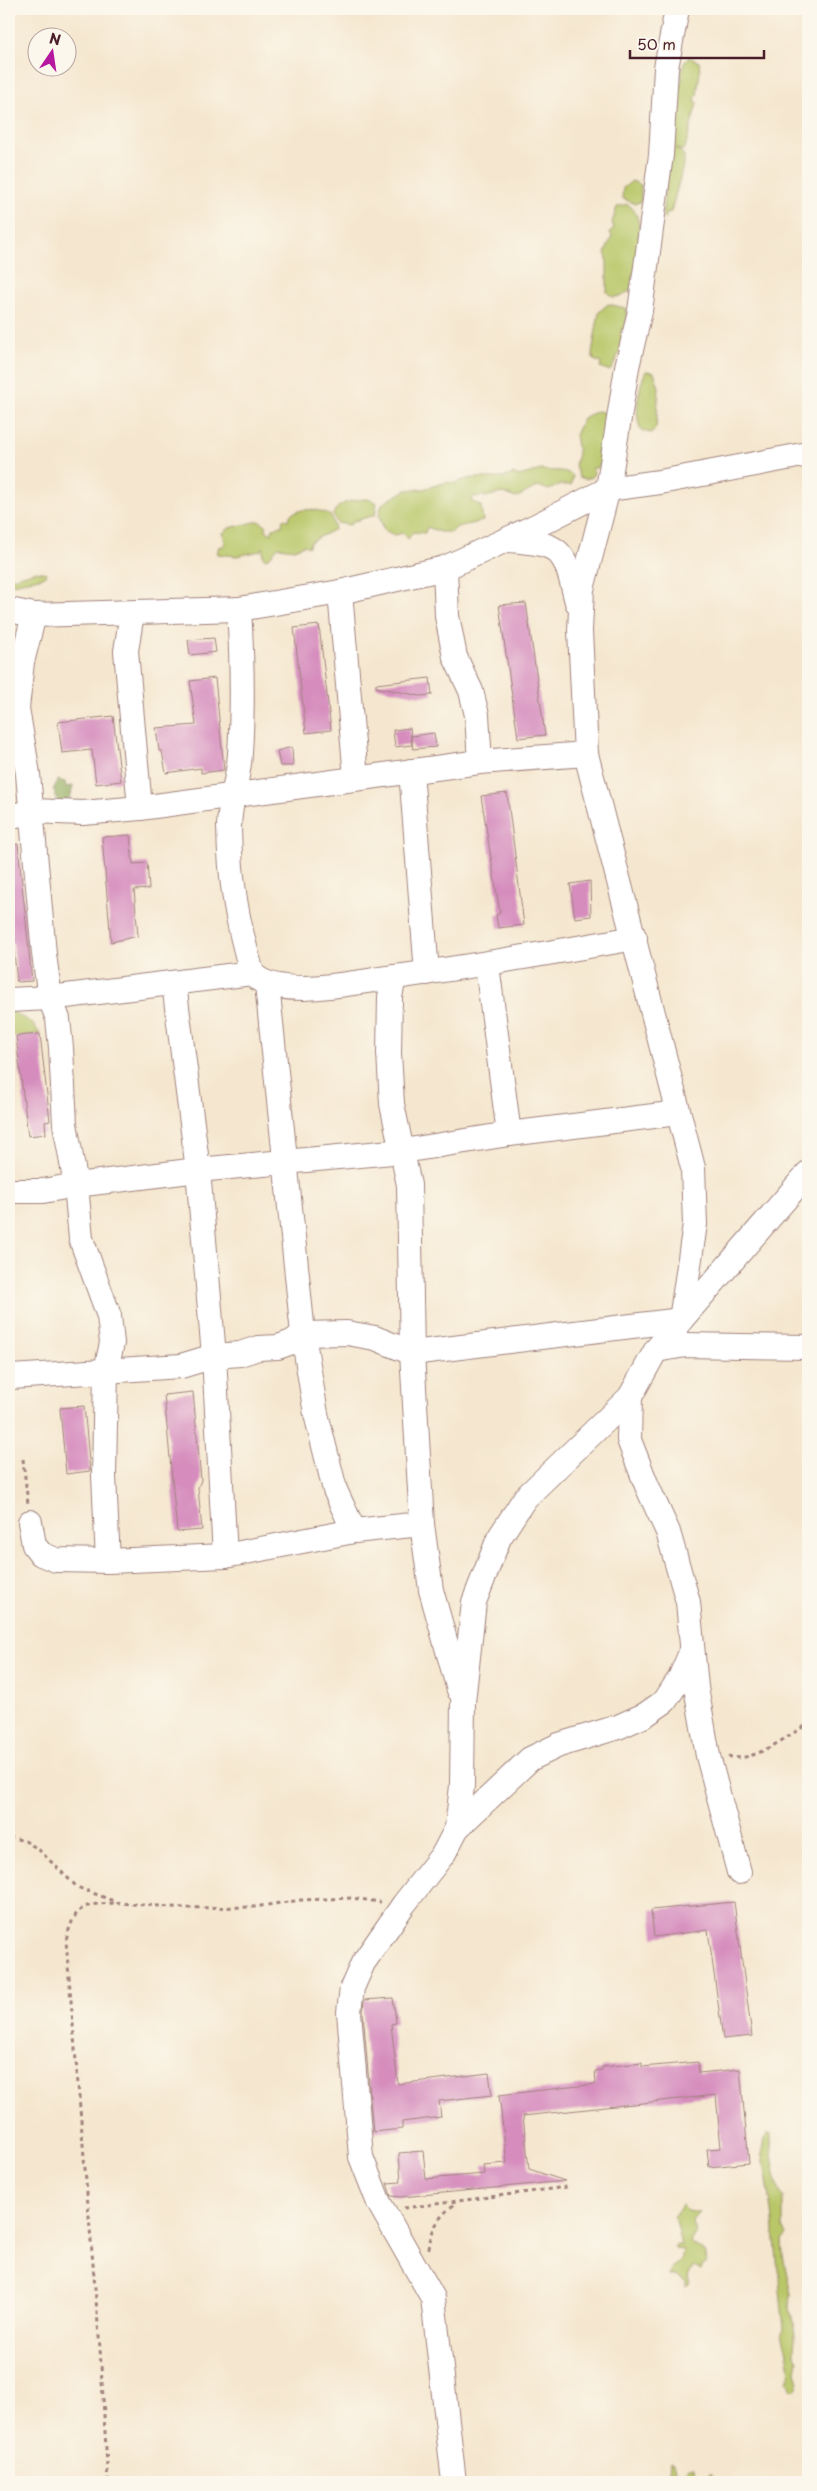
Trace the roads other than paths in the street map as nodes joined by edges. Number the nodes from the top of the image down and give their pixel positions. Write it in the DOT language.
graph roads {
  1 [pos="677,9"];
  2 [pos="808,454"];
  3 [pos="608,489"];
  4 [pos="506,540"];
  5 [pos="445,568"];
  6 [pos="340,592"];
  7 [pos="238,609"];
  8 [pos="9,610"];
  9 [pos="132,613"];
  10 [pos="34,616"];
  11 [pos="581,616"];
  12 [pos="586,754"];
  13 [pos="480,762"];
  14 [pos="411,771"];
  15 [pos="356,778"];
  16 [pos="235,794"];
  17 [pos="140,808"];
  18 [pos="32,811"];
  19 [pos="9,817"];
  20 [pos="635,938"];
  21 [pos="487,965"];
  22 [pos="427,973"];
  23 [pos="394,977"];
  24 [pos="260,979"];
  25 [pos="174,984"];
  26 [pos="50,998"];
  27 [pos="9,1000"];
  28 [pos="678,1113"];
  29 [pos="508,1134"];
  30 [pos="403,1151"];
  31 [pos="286,1162"];
  32 [pos="198,1170"];
  33 [pos="808,1173"];
  34 [pos="76,1185"];
  35 [pos="9,1191"];
  36 [pos="681,1320"];
  37 [pos="303,1334"];
  38 [pos="808,1347"];
  39 [pos="656,1350"];
  40 [pos="412,1353"];
  41 [pos="214,1356"];
  42 [pos="106,1370"];
  43 [pos="12,1377"];
  44 [pos="630,1397"];
  45 [pos="30,1522"];
  46 [pos="422,1524"];
  47 [pos="354,1531"];
  48 [pos="225,1556"];
  49 [pos="108,1561"];
  50 [pos="692,1648"];
  51 [pos="463,1702"];
  52 [pos="457,1828"];
  53 [pos="739,1872"];
  54 [pos="454,2482"];
  1 -- 3 [label="street"];
  2 -- 3 [label="street"];
  3 -- 4 [label="street"];
  3 -- 11 [label="street"];
  4 -- 5 [label="street"];
  4 -- 11 [label="street"];
  5 -- 6 [label="street"];
  5 -- 13 [label="street"];
  6 -- 7 [label="street"];
  6 -- 15 [label="street"];
  7 -- 9 [label="street"];
  7 -- 16 [label="street"];
  8 -- 10 [label="street"];
  9 -- 10 [label="street"];
  9 -- 17 [label="street"];
  10 -- 18 [label="street"];
  11 -- 12 [label="street"];
  12 -- 13 [label="street"];
  12 -- 20 [label="street"];
  13 -- 14 [label="street"];
  14 -- 15 [label="street"];
  14 -- 22 [label="street"];
  15 -- 16 [label="street"];
  16 -- 17 [label="street"];
  16 -- 24 [label="street"];
  17 -- 18 [label="street"];
  18 -- 19 [label="street"];
  18 -- 26 [label="street"];
  20 -- 21 [label="street"];
  20 -- 28 [label="street"];
  21 -- 22 [label="street"];
  21 -- 29 [label="street"];
  22 -- 23 [label="street"];
  23 -- 24 [label="street"];
  23 -- 30 [label="street"];
  24 -- 25 [label="street"];
  24 -- 31 [label="street"];
  25 -- 26 [label="street"];
  25 -- 32 [label="street"];
  26 -- 27 [label="street"];
  26 -- 34 [label="street"];
  28 -- 29 [label="street"];
  28 -- 36 [label="street"];
  29 -- 30 [label="street"];
  30 -- 31 [label="street"];
  30 -- 40 [label="street"];
  31 -- 32 [label="street"];
  31 -- 37 [label="street"];
  32 -- 34 [label="street"];
  32 -- 41 [label="street"];
  33 -- 36 [label="street"];
  34 -- 35 [label="street"];
  34 -- 42 [label="street"];
  36 -- 39 [label="street"];
  36 -- 40 [label="street"];
  37 -- 40 [label="street"];
  37 -- 41 [label="street"];
  37 -- 47 [label="street"];
  38 -- 39 [label="street"];
  39 -- 44 [label="street"];
  40 -- 46 [label="street"];
  41 -- 42 [label="street"];
  41 -- 48 [label="street"];
  42 -- 43 [label="street"];
  42 -- 49 [label="street"];
  44 -- 50 [label="street"];
  44 -- 51 [label="street"];
  45 -- 49 [label="street"];
  46 -- 47 [label="street"];
  46 -- 51 [label="street"];
  47 -- 48 [label="street"];
  48 -- 49 [label="street"];
  50 -- 52 [label="street"];
  50 -- 53 [label="street"];
  51 -- 52 [label="street"];
  52 -- 54 [label="street"];
}
